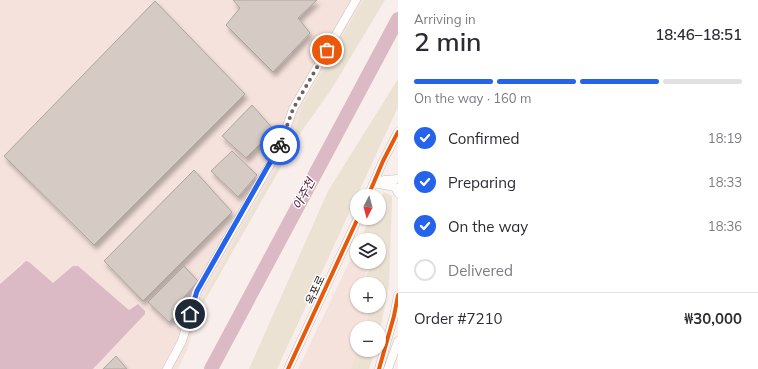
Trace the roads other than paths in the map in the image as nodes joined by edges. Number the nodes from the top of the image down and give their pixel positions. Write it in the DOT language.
graph roads {
  1 [pos="356,0"];
  2 [pos="398,132"];
  3 [pos="398,179"];
  4 [pos="374,183"];
  5 [pos="371,189"];
  6 [pos="398,193"];
  7 [pos="355,225"];
  8 [pos="398,295"];
  9 [pos="398,341"];
  10 [pos="167,369"];
  11 [pos="288,369"];
  12 [pos="379,369"];
  13 [pos="388,369"];
  1 -- 10 [label="street"];
  2 -- 4 [label="street"];
  3 -- 4 [label="street"];
  4 -- 5 [label="street"];
  4 -- 6 [label="street"];
  7 -- 11 [label="street, 옥포로"];
  8 -- 12 [label="street"];
  9 -- 13 [label="street"];
}
